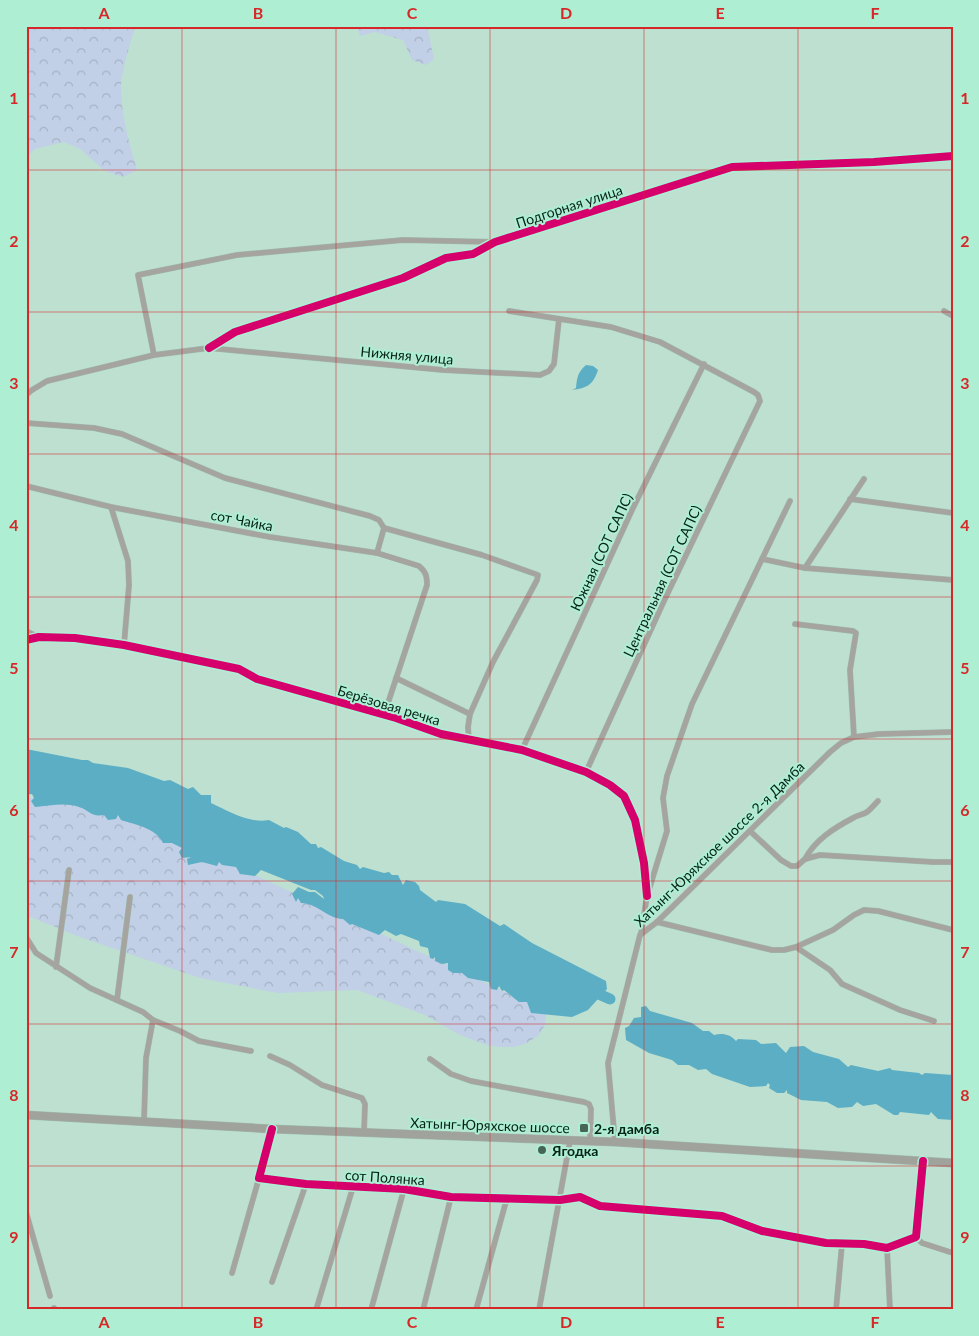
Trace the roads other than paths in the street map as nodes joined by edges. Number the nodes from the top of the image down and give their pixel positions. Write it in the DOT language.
graph roads {
  1 [pos="953,156"];
  2 [pos="495,242"];
  3 [pos="509,311"];
  4 [pos="944,311"];
  5 [pos="953,316"];
  6 [pos="559,319"];
  7 [pos="209,348"];
  8 [pos="154,355"];
  9 [pos="704,364"];
  10 [pos="26,395"];
  11 [pos="26,423"];
  12 [pos="864,479"];
  13 [pos="26,486"];
  14 [pos="850,499"];
  15 [pos="790,501"];
  16 [pos="111,507"];
  17 [pos="953,513"];
  18 [pos="384,528"];
  19 [pos="377,553"];
  20 [pos="762,559"];
  21 [pos="805,568"];
  22 [pos="953,580"];
  23 [pos="795,624"];
  24 [pos="26,631"];
  25 [pos="39,637"];
  26 [pos="26,640"];
  27 [pos="124,645"];
  28 [pos="396,678"];
  29 [pos="470,714"];
  30 [pos="384,715"];
  31 [pos="953,732"];
  32 [pos="854,737"];
  33 [pos="469,740"];
  34 [pos="522,750"];
  35 [pos="586,772"];
  36 [pos="878,801"];
  37 [pos="750,831"];
  38 [pos="805,859"];
  39 [pos="953,862"];
  40 [pos="69,870"];
  41 [pos="647,896"];
  42 [pos="130,897"];
  43 [pos="657,922"];
  44 [pos="953,930"];
  45 [pos="640,935"];
  46 [pos="26,937"];
  47 [pos="796,947"];
  48 [pos="56,966"];
  49 [pos="117,1000"];
  50 [pos="153,1020"];
  51 [pos="934,1021"];
  52 [pos="250,1051"];
  53 [pos="270,1056"];
  54 [pos="430,1059"];
  55 [pos="26,1115"];
  56 [pos="144,1122"];
  57 [pos="272,1129"];
  58 [pos="364,1133"];
  59 [pos="570,1141"];
  60 [pos="590,1142"];
  61 [pos="615,1142"];
  62 [pos="923,1162"];
  63 [pos="953,1163"];
  64 [pos="258,1178"];
  65 [pos="306,1184"];
  66 [pos="353,1188"];
  67 [pos="404,1189"];
  68 [pos="451,1196"];
  69 [pos="506,1198"];
  70 [pos="560,1200"];
  71 [pos="26,1212"];
  72 [pos="916,1237"];
  73 [pos="842,1244"];
  74 [pos="887,1248"];
  75 [pos="953,1254"];
  76 [pos="232,1273"];
  77 [pos="272,1282"];
  78 [pos="50,1296"];
  79 [pos="316,1310"];
  80 [pos="372,1310"];
  81 [pos="423,1310"];
  82 [pos="476,1310"];
  83 [pos="539,1310"];
  84 [pos="836,1310"];
  85 [pos="890,1310"];
  1 -- 2 [label="street, Подгорная улица"];
  2 -- 7 [label="street, Подгорная улица"];
  2 -- 8 [label="street"];
  3 -- 6 [label="street"];
  4 -- 5 [label="street"];
  6 -- 7 [label="street, Нижняя улица"];
  6 -- 9 [label="street"];
  7 -- 8 [label="street"];
  8 -- 10 [label="street"];
  9 -- 34 [label="street, Южная (СОТ САПС)"];
  9 -- 35 [label="street, Центральная (СОТ САПС)"];
  11 -- 18 [label="street"];
  12 -- 14 [label="street"];
  13 -- 16 [label="street, сот Чайка"];
  14 -- 17 [label="street"];
  14 -- 21 [label="street"];
  15 -- 20 [label="street"];
  16 -- 19 [label="street, сот Чайка"];
  16 -- 27 [label="street"];
  18 -- 19 [label="street"];
  18 -- 29 [label="street"];
  19 -- 28 [label="street, сот Чайка"];
  20 -- 21 [label="street"];
  20 -- 41 [label="street"];
  21 -- 22 [label="street"];
  23 -- 32 [label="street"];
  24 -- 25 [label="street"];
  25 -- 26 [label="street"];
  25 -- 27 [label="street, Берёзовая речка"];
  27 -- 30 [label="street, Берёзовая речка"];
  28 -- 29 [label="street"];
  28 -- 30 [label="street"];
  29 -- 33 [label="street"];
  30 -- 33 [label="street, Берёзовая речка"];
  31 -- 32 [label="street, Хатынг-Юряхское шоссе 2-я Дамба"];
  32 -- 37 [label="street, Хатынг-Юряхское шоссе 2-я Дамба"];
  33 -- 34 [label="street, Берёзовая речка"];
  34 -- 35 [label="street, Берёзовая речка"];
  35 -- 41 [label="street, Берёзовая речка"];
  36 -- 38 [label="street"];
  37 -- 38 [label="street"];
  37 -- 43 [label="street, Хатынг-Юряхское шоссе 2-я Дамба"];
  38 -- 39 [label="street"];
  40 -- 48 [label="street"];
  41 -- 45 [label="street"];
  42 -- 49 [label="street"];
  43 -- 45 [label="street, Хатынг-Юряхское шоссе 2-я Дамба"];
  43 -- 47 [label="street"];
  44 -- 47 [label="street"];
  45 -- 61 [label="street, Хатынг-Юряхское шоссе 2-я Дамба"];
  46 -- 48 [label="street"];
  47 -- 51 [label="street"];
  48 -- 49 [label="street"];
  49 -- 50 [label="street"];
  50 -- 52 [label="street"];
  50 -- 56 [label="street"];
  53 -- 58 [label="street"];
  54 -- 60 [label="street"];
  55 -- 56 [label="main road, Хатынг-Юряхское шоссе"];
  56 -- 57 [label="main road, Хатынг-Юряхское шоссе"];
  57 -- 58 [label="main road, Хатынг-Юряхское шоссе"];
  57 -- 64 [label="street"];
  58 -- 59 [label="main road, Хатынг-Юряхское шоссе"];
  59 -- 60 [label="main road, Хатынг-Юряхское шоссе"];
  59 -- 70 [label="street"];
  60 -- 61 [label="main road, Хатынг-Юряхское шоссе"];
  61 -- 62 [label="main road, Хатынг-Юряхское шоссе"];
  62 -- 63 [label="main road, Хатынг-Юряхское шоссе"];
  62 -- 72 [label="street"];
  64 -- 65 [label="street, сот Полянка"];
  64 -- 76 [label="street"];
  65 -- 66 [label="street, сот Полянка"];
  65 -- 77 [label="street"];
  66 -- 67 [label="street, сот Полянка"];
  66 -- 79 [label="street"];
  67 -- 68 [label="street, сот Полянка"];
  67 -- 80 [label="street"];
  68 -- 69 [label="street, сот Полянка"];
  68 -- 81 [label="street"];
  69 -- 70 [label="street, сот Полянка"];
  69 -- 82 [label="street"];
  70 -- 73 [label="street, сот Полянка"];
  70 -- 83 [label="street"];
  71 -- 78 [label="street"];
  72 -- 74 [label="street"];
  72 -- 75 [label="street"];
  73 -- 74 [label="street, сот Полянка"];
  73 -- 84 [label="street"];
  74 -- 85 [label="street"];
}
